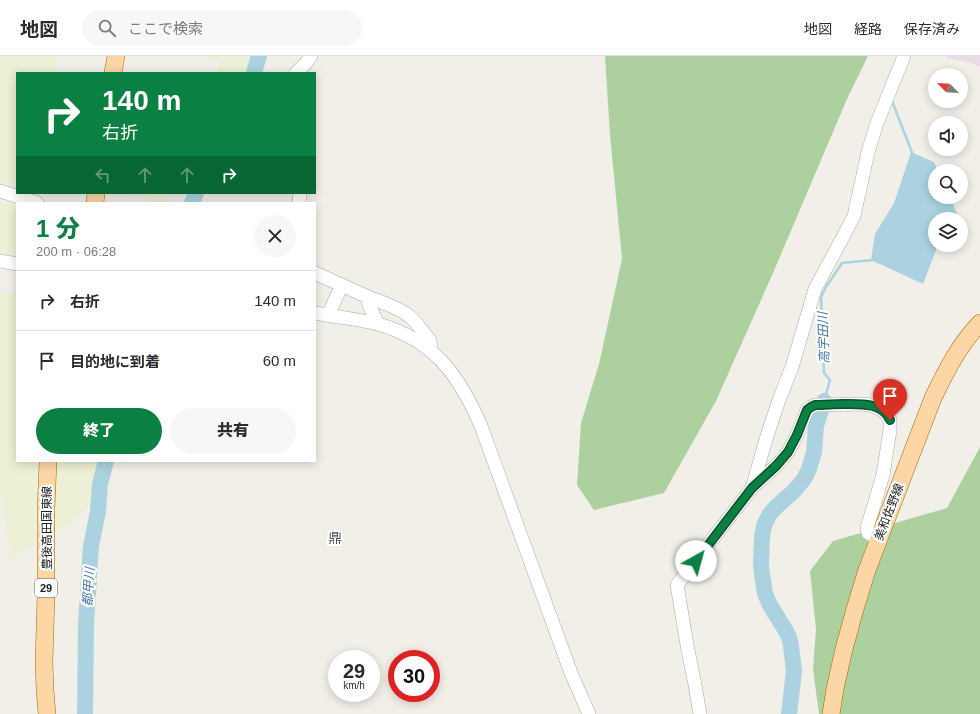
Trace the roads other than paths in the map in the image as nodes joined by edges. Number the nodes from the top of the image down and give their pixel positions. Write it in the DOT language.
graph roads {
  1 [pos="116,56"];
  2 [pos="311,56"];
  3 [pos="904,56"];
  4 [pos="113,72"];
  5 [pos="297,72"];
  6 [pos="0,191"];
  7 [pos="34,202"];
  8 [pos="0,261"];
  9 [pos="16,264"];
  10 [pos="316,273"];
  11 [pos="342,285"];
  12 [pos="368,297"];
  13 [pos="321,314"];
  14 [pos="378,324"];
  15 [pos="980,324"];
  16 [pos="429,349"];
  17 [pos="48,462"];
  18 [pos="752,488"];
  19 [pos="879,540"];
  20 [pos="47,714"];
  21 [pos="589,714"];
  22 [pos="700,714"];
  23 [pos="831,714"];
  1 -- 4 [label="main road"];
  2 -- 5 [label="street"];
  3 -- 18 [label="street"];
  6 -- 7 [label="street"];
  8 -- 9 [label="street"];
  10 -- 11 [label="street"];
  11 -- 12 [label="street"];
  11 -- 13 [label="street"];
  12 -- 14 [label="street"];
  12 -- 16 [label="street"];
  13 -- 14 [label="street"];
  14 -- 16 [label="street"];
  15 -- 19 [label="main road, 美和佐野線"];
  16 -- 21 [label="street"];
  17 -- 20 [label="main road, 豊後高田国東線 / 29"];
  18 -- 19 [label="street"];
  18 -- 22 [label="street"];
  19 -- 23 [label="main road, 美和佐野線"];
}
